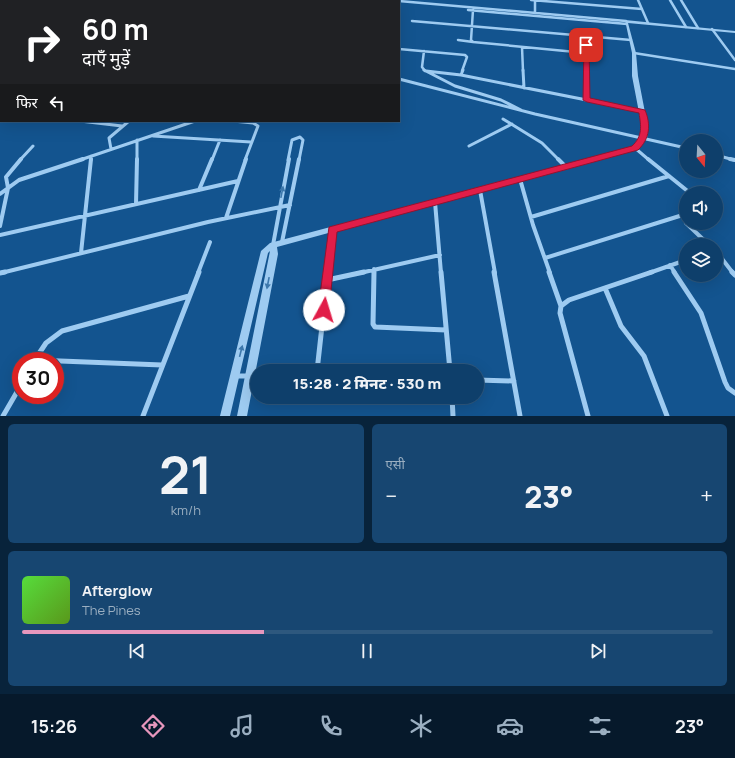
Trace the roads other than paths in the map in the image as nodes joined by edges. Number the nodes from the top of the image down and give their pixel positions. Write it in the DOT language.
graph roads {
  1 [pos="531,0"];
  2 [pos="535,0"];
  3 [pos="638,0"];
  4 [pos="670,0"];
  5 [pos="681,0"];
  6 [pos="400,1"];
  7 [pos="418,1"];
  8 [pos="642,9"];
  9 [pos="473,10"];
  10 [pos="536,13"];
  11 [pos="559,17"];
  12 [pos="412,21"];
  13 [pos="627,23"];
  14 [pos="648,23"];
  15 [pos="472,26"];
  16 [pos="686,27"];
  17 [pos="698,28"];
  18 [pos="712,30"];
  19 [pos="735,32"];
  20 [pos="586,36"];
  21 [pos="458,40"];
  22 [pos="631,40"];
  23 [pos="473,42"];
  24 [pos="522,47"];
  25 [pos="400,49"];
  26 [pos="424,51"];
  27 [pos="729,51"];
  28 [pos="735,52"];
  29 [pos="586,53"];
  30 [pos="634,53"];
  31 [pos="735,60"];
  32 [pos="735,69"];
  33 [pos="426,71"];
  34 [pos="461,75"];
  35 [pos="400,79"];
  36 [pos="524,88"];
  37 [pos="587,100"];
  38 [pos="522,111"];
  39 [pos="642,111"];
  40 [pos="503,119"];
  41 [pos="88,122"];
  42 [pos="128,122"];
  43 [pos="192,122"];
  44 [pos="241,122"];
  45 [pos="512,124"];
  46 [pos="122,126"];
  47 [pos="150,136"];
  48 [pos="644,138"];
  49 [pos="137,140"];
  50 [pos="220,140"];
  51 [pos="251,142"];
  52 [pos="33,146"];
  53 [pos="469,146"];
  54 [pos="679,146"];
  55 [pos="635,148"];
  56 [pos="111,149"];
  57 [pos="91,156"];
  58 [pos="723,157"];
  59 [pos="735,160"];
  60 [pos="565,166"];
  61 [pos="669,176"];
  62 [pos="520,179"];
  63 [pos="238,181"];
  64 [pos="681,186"];
  65 [pos="8,188"];
  66 [pos="199,190"];
  67 [pos="480,190"];
  68 [pos="0,194"];
  69 [pos="435,202"];
  70 [pos="136,204"];
  71 [pos="290,205"];
  72 [pos="279,207"];
  73 [pos="85,216"];
  74 [pos="530,217"];
  75 [pos="679,217"];
  76 [pos="226,218"];
  77 [pos="0,226"];
  78 [pos="332,230"];
  79 [pos="693,230"];
  80 [pos="0,235"];
  81 [pos="702,238"];
  82 [pos="210,242"];
  83 [pos="278,243"];
  84 [pos="81,253"];
  85 [pos="440,255"];
  86 [pos="544,258"];
  87 [pos="723,260"];
  88 [pos="679,262"];
  89 [pos="670,265"];
  90 [pos="374,270"];
  91 [pos="0,273"];
  92 [pos="735,275"];
  93 [pos="327,280"];
  94 [pos="605,288"];
  95 [pos="189,296"];
  96 [pos="561,306"];
  97 [pos="446,330"];
  98 [pos="40,352"];
  99 [pos="64,361"];
  100 [pos="256,364"];
  101 [pos="318,364"];
  102 [pos="449,364"];
  103 [pos="162,365"];
  104 [pos="235,376"];
  105 [pos="250,376"];
  106 [pos="484,380"];
  107 [pos="514,381"];
  108 [pos="250,389"];
  109 [pos="735,393"];
  110 [pos="12,400"];
  111 [pos="452,404"];
  112 [pos="3,416"];
  113 [pos="143,416"];
  114 [pos="225,416"];
  115 [pos="242,416"];
  116 [pos="453,416"];
  117 [pos="520,416"];
  118 [pos="588,416"];
  119 [pos="667,416"];
  1 -- 2 [label="street"];
  2 -- 8 [label="street"];
  2 -- 10 [label="street"];
  3 -- 8 [label="street"];
  4 -- 16 [label="street"];
  5 -- 17 [label="street"];
  6 -- 7 [label="street"];
  7 -- 9 [label="street"];
  7 -- 10 [label="street"];
  8 -- 14 [label="street"];
  9 -- 11 [label="street"];
  9 -- 15 [label="street"];
  10 -- 11 [label="street"];
  11 -- 13 [label="street"];
  12 -- 15 [label="street"];
  13 -- 14 [label="street"];
  13 -- 22 [label="street"];
  14 -- 16 [label="street"];
  15 -- 20 [label="street"];
  15 -- 23 [label="street"];
  16 -- 17 [label="street"];
  17 -- 18 [label="street"];
  18 -- 19 [label="street"];
  18 -- 27 [label="street"];
  20 -- 22 [label="street"];
  20 -- 29 [label="street"];
  21 -- 23 [label="street"];
  22 -- 30 [label="street"];
  23 -- 24 [label="street"];
  24 -- 29 [label="street"];
  24 -- 36 [label="street"];
  25 -- 26 [label="street"];
  26 -- 33 [label="street"];
  26 -- 34 [label="street"];
  27 -- 28 [label="street"];
  27 -- 31 [label="street"];
  29 -- 37 [label="street"];
  30 -- 32 [label="street"];
  30 -- 39 [label="street"];
  33 -- 34 [label="street"];
  33 -- 38 [label="street"];
  34 -- 36 [label="street"];
  35 -- 38 [label="street"];
  36 -- 37 [label="street"];
  37 -- 39 [label="street"];
  38 -- 48 [label="street"];
  39 -- 48 [label="street"];
  40 -- 45 [label="street"];
  41 -- 46 [label="street"];
  42 -- 46 [label="street"];
  43 -- 47 [label="street"];
  44 -- 51 [label="street"];
  45 -- 53 [label="street"];
  45 -- 60 [label="street"];
  46 -- 56 [label="street"];
  47 -- 49 [label="street"];
  47 -- 50 [label="street"];
  48 -- 54 [label="street"];
  48 -- 55 [label="street"];
  49 -- 56 [label="street"];
  49 -- 70 [label="street"];
  50 -- 51 [label="street"];
  50 -- 66 [label="street"];
  51 -- 63 [label="street"];
  52 -- 65 [label="street"];
  55 -- 60 [label="street"];
  55 -- 61 [label="street"];
  56 -- 57 [label="street"];
  57 -- 65 [label="street"];
  57 -- 73 [label="street"];
  58 -- 59 [label="street"];
  60 -- 62 [label="street"];
  61 -- 64 [label="street"];
  61 -- 74 [label="street"];
  62 -- 67 [label="street"];
  62 -- 74 [label="street"];
  63 -- 66 [label="street"];
  63 -- 76 [label="street"];
  65 -- 68 [label="street"];
  65 -- 77 [label="street"];
  66 -- 70 [label="street"];
  67 -- 69 [label="street"];
  67 -- 107 [label="street"];
  69 -- 78 [label="street"];
  69 -- 85 [label="street"];
  70 -- 73 [label="street"];
  71 -- 72 [label="street"];
  72 -- 71 [label="street, one-way"];
  71 -- 83 [label="street"];
  72 -- 76 [label="street"];
  72 -- 83 [label="street"];
  73 -- 80 [label="street"];
  73 -- 84 [label="street"];
  74 -- 86 [label="street"];
  75 -- 86 [label="street"];
  76 -- 84 [label="street"];
  78 -- 83 [label="street"];
  78 -- 93 [label="street"];
  79 -- 81 [label="street"];
  82 -- 95 [label="street"];
  83 -- 100 [label="street, one-way"];
  104 -- 83 [label="street, one-way"];
  84 -- 91 [label="street"];
  85 -- 90 [label="street"];
  85 -- 97 [label="street"];
  86 -- 96 [label="street"];
  87 -- 92 [label="street"];
  88 -- 89 [label="street"];
  89 -- 94 [label="street"];
  89 -- 109 [label="street"];
  90 -- 93 [label="street"];
  90 -- 97 [label="street"];
  93 -- 101 [label="street"];
  94 -- 96 [label="street"];
  94 -- 119 [label="street"];
  95 -- 98 [label="street"];
  95 -- 103 [label="street"];
  96 -- 118 [label="street"];
  97 -- 102 [label="street"];
  99 -- 103 [label="street"];
  103 -- 113 [label="street"];
  104 -- 105 [label="street"];
  104 -- 114 [label="street"];
  106 -- 107 [label="street"];
  107 -- 117 [label="street"];
  108 -- 115 [label="street"];
  110 -- 112 [label="street"];
  111 -- 116 [label="street"];
}
